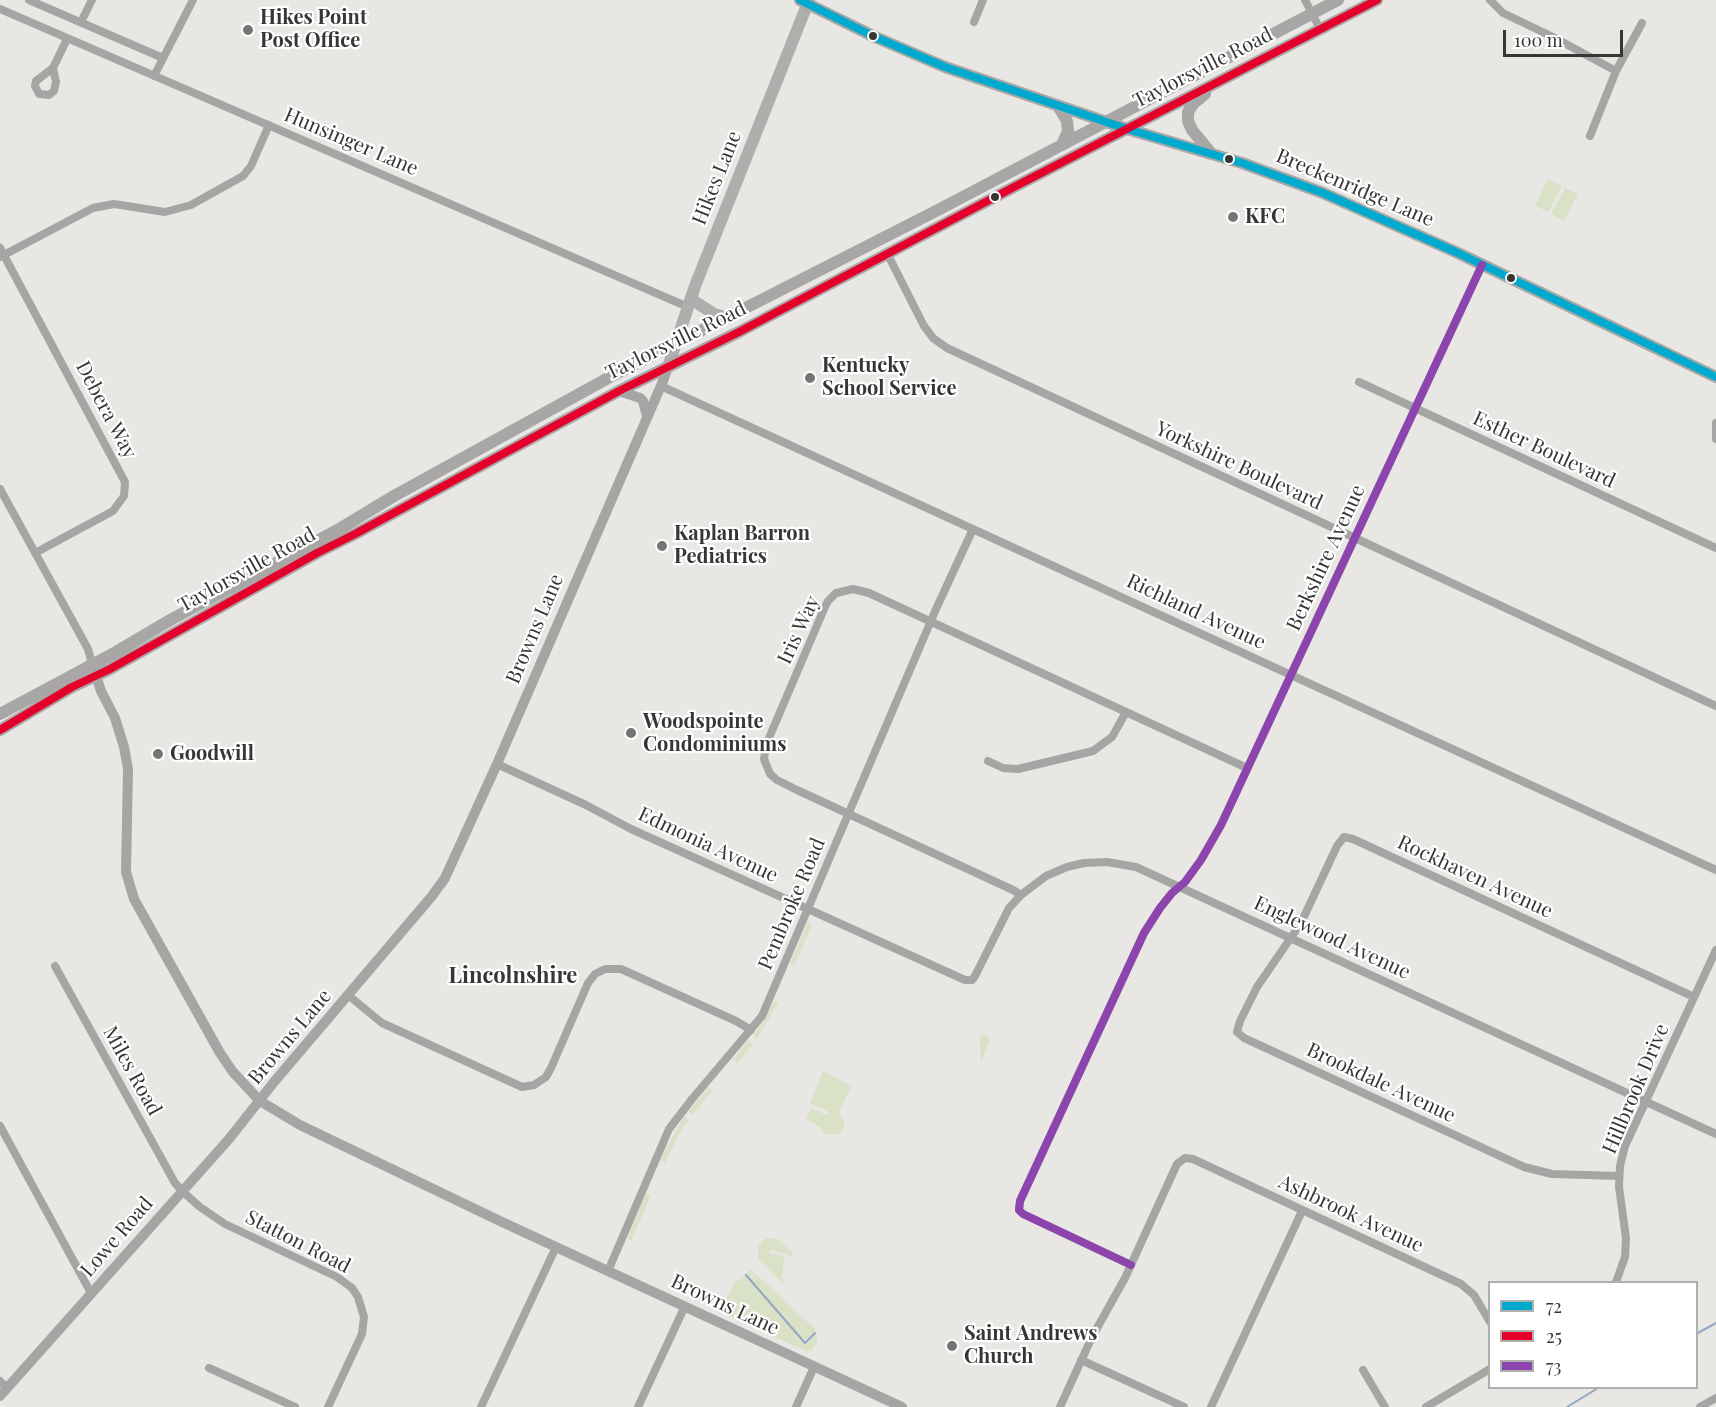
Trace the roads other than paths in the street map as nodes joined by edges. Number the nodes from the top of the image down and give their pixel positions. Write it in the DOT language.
graph roads {
  1 [pos="29,0"];
  2 [pos="92,0"];
  3 [pos="193,0"];
  4 [pos="983,0"];
  5 [pos="1305,0"];
  6 [pos="1338,0"];
  7 [pos="1377,0"];
  8 [pos="1490,0"];
  9 [pos="807,1"];
  10 [pos="0,9"];
  11 [pos="1312,13"];
  12 [pos="81,22"];
  13 [pos="974,22"];
  14 [pos="1642,23"];
  15 [pos="1320,29"];
  16 [pos="67,39"];
  17 [pos="163,58"];
  18 [pos="53,68"];
  19 [pos="1616,71"];
  20 [pos="154,76"];
  21 [pos="1217,82"];
  22 [pos="1059,106"];
  23 [pos="1107,122"];
  24 [pos="269,125"];
  25 [pos="1127,129"];
  26 [pos="1590,136"];
  27 [pos="1062,145"];
  28 [pos="1211,153"];
  29 [pos="1,253"];
  30 [pos="888,255"];
  31 [pos="1482,265"];
  32 [pos="690,303"];
  33 [pos="729,318"];
  34 [pos="674,345"];
  35 [pos="668,368"];
  36 [pos="1716,377"];
  37 [pos="1359,382"];
  38 [pos="661,386"];
  39 [pos="618,391"];
  40 [pos="1415,408"];
  41 [pos="647,416"];
  42 [pos="1716,423"];
  43 [pos="1716,439"];
  44 [pos="0,489"];
  45 [pos="973,529"];
  46 [pos="1354,539"];
  47 [pos="1716,548"];
  48 [pos="35,553"];
  49 [pos="931,622"];
  50 [pos="94,670"];
  51 [pos="1291,674"];
  52 [pos="1716,706"];
  53 [pos="1126,712"];
  54 [pos="0,714"];
  55 [pos="0,730"];
  56 [pos="988,761"];
  57 [pos="497,764"];
  58 [pos="1247,768"];
  59 [pos="848,814"];
  60 [pos="1716,870"];
  61 [pos="1180,886"];
  62 [pos="1021,895"];
  63 [pos="809,909"];
  64 [pos="1292,939"];
  65 [pos="1716,950"];
  66 [pos="55,966"];
  67 [pos="972,980"];
  68 [pos="348,995"];
  69 [pos="1694,997"];
  70 [pos="751,1030"];
  71 [pos="260,1101"];
  72 [pos="1646,1101"];
  73 [pos="0,1126"];
  74 [pos="1716,1134"];
  75 [pos="1619,1176"];
  76 [pos="182,1191"];
  77 [pos="1302,1211"];
  78 [pos="556,1247"];
  79 [pos="1131,1265"];
  80 [pos="608,1271"];
  81 [pos="1616,1281"];
  82 [pos="91,1293"];
  83 [pos="685,1306"];
  84 [pos="1488,1319"];
  85 [pos="1082,1360"];
  86 [pos="814,1367"];
  87 [pos="209,1368"];
  88 [pos="1488,1370"];
  89 [pos="1363,1371"];
  90 [pos="2,1388"];
  91 [pos="1716,1398"];
  92 [pos="295,1407"];
  93 [pos="328,1407"];
  94 [pos="481,1407"];
  95 [pos="638,1407"];
  96 [pos="796,1407"];
  97 [pos="902,1407"];
  98 [pos="1060,1407"];
  99 [pos="1184,1407"];
  100 [pos="1211,1407"];
  101 [pos="1385,1407"];
  102 [pos="1426,1407"];
  103 [pos="1700,1407"];
  1 -- 12 [label="street"];
  2 -- 12 [label="street"];
  3 -- 17 [label="street"];
  4 -- 13 [label="street"];
  5 -- 11 [label="street"];
  6 -- 11 [label="main road, Taylorsville Road"];
  7 -- 15 [label="main road, Taylorsville Road"];
  8 -- 19 [label="street"];
  9 -- 22 [label="main road, Breckenridge Lane"];
  9 -- 32 [label="main road, Hikes Lane"];
  10 -- 16 [label="street, Hunsinger Lane"];
  11 -- 15 [label="street"];
  11 -- 23 [label="main road, Taylorsville Road"];
  12 -- 17 [label="street"];
  14 -- 19 [label="street"];
  15 -- 21 [label="main road, Taylorsville Road"];
  16 -- 18 [label="street"];
  16 -- 20 [label="street, Hunsinger Lane"];
  17 -- 20 [label="street"];
  19 -- 26 [label="street"];
  20 -- 24 [label="street, Hunsinger Lane"];
  21 -- 25 [label="main road, Taylorsville Road"];
  21 -- 28 [label="main road"];
  22 -- 23 [label="main road, Breckenridge Lane"];
  22 -- 27 [label="main road"];
  23 -- 25 [label="main road, Breckenridge Lane"];
  23 -- 27 [label="main road, Taylorsville Road"];
  24 -- 29 [label="street"];
  24 -- 32 [label="street, Hunsinger Lane"];
  25 -- 28 [label="main road, Breckenridge Lane"];
  25 -- 30 [label="main road, Taylorsville Road"];
  27 -- 33 [label="main road, Taylorsville Road"];
  28 -- 31 [label="main road, Breckenridge Lane"];
  29 -- 48 [label="street, Debera Way"];
  30 -- 35 [label="main road, Taylorsville Road"];
  30 -- 46 [label="street, Yorkshire Boulevard"];
  31 -- 36 [label="main road, Breckenridge Lane"];
  31 -- 40 [label="street, Berkshire Avenue"];
  32 -- 33 [label="main road"];
  32 -- 34 [label="main road, Hikes Lane"];
  33 -- 34 [label="main road, Taylorsville Road"];
  34 -- 35 [label="main road, Hikes Lane"];
  34 -- 50 [label="main road, Taylorsville Road"];
  35 -- 38 [label="street, Browns Lane"];
  35 -- 39 [label="main road, Taylorsville Road"];
  37 -- 40 [label="street, Esther Boulevard"];
  38 -- 41 [label="street, Browns Lane"];
  38 -- 45 [label="street, Richland Avenue"];
  39 -- 41 [label="street"];
  39 -- 50 [label="main road, Taylorsville Road"];
  40 -- 46 [label="street, Berkshire Avenue"];
  40 -- 47 [label="street, Esther Boulevard"];
  41 -- 57 [label="street, Browns Lane"];
  42 -- 43 [label="street"];
  44 -- 48 [label="street"];
  45 -- 49 [label="street, Pembroke Road"];
  45 -- 51 [label="street, Richland Avenue"];
  46 -- 51 [label="street, Berkshire Avenue"];
  46 -- 52 [label="street, Yorkshire Boulevard"];
  48 -- 50 [label="street"];
  49 -- 53 [label="street, Iris Way"];
  49 -- 59 [label="street, Pembroke Road"];
  49 -- 59 [label="street, Iris Way"];
  50 -- 54 [label="main road, Taylorsville Road"];
  50 -- 55 [label="main road, Taylorsville Road"];
  50 -- 71 [label="street"];
  51 -- 58 [label="street, Berkshire Avenue"];
  51 -- 60 [label="street, Richland Avenue"];
  53 -- 56 [label="street"];
  53 -- 58 [label="street, Iris Way"];
  57 -- 63 [label="street, Edmonia Avenue"];
  57 -- 68 [label="street, Browns Lane"];
  58 -- 61 [label="street, Berkshire Avenue"];
  59 -- 62 [label="street, Iris Way"];
  59 -- 63 [label="street, Pembroke Road"];
  61 -- 62 [label="street, Englewood Avenue"];
  61 -- 64 [label="street, Englewood Avenue"];
  61 -- 79 [label="street, Berkshire Avenue"];
  62 -- 67 [label="street, Englewood Avenue"];
  63 -- 67 [label="street, Edmonia Avenue"];
  63 -- 70 [label="street, Pembroke Road"];
  64 -- 69 [label="street, Rockhaven Avenue"];
  64 -- 72 [label="street, Englewood Avenue"];
  64 -- 75 [label="street, Brookdale Avenue"];
  65 -- 69 [label="street, Hillbrook Drive"];
  66 -- 76 [label="street, Miles Road"];
  68 -- 70 [label="street"];
  68 -- 71 [label="street, Browns Lane"];
  69 -- 72 [label="street, Hillbrook Drive"];
  70 -- 80 [label="street, Pembroke Road"];
  71 -- 76 [label="street, Lowe Road"];
  71 -- 78 [label="street, Browns Lane"];
  72 -- 74 [label="street, Englewood Avenue"];
  72 -- 75 [label="street, Hillbrook Drive"];
  73 -- 82 [label="street"];
  75 -- 81 [label="street, Hillbrook Drive"];
  76 -- 82 [label="street, Lowe Road"];
  76 -- 93 [label="street, Statton Road"];
  77 -- 79 [label="street, Ashbrook Avenue"];
  77 -- 84 [label="street, Ashbrook Avenue"];
  77 -- 100 [label="street"];
  78 -- 80 [label="street, Browns Lane"];
  78 -- 94 [label="street"];
  79 -- 85 [label="street"];
  80 -- 83 [label="street, Browns Lane"];
  82 -- 90 [label="street, Lowe Road"];
  83 -- 86 [label="street, Browns Lane"];
  83 -- 95 [label="street"];
  85 -- 98 [label="street"];
  85 -- 99 [label="street"];
  86 -- 96 [label="street"];
  86 -- 97 [label="street, Browns Lane"];
  87 -- 92 [label="street"];
  88 -- 102 [label="street"];
  89 -- 101 [label="street"];
  91 -- 103 [label="street"];
}
